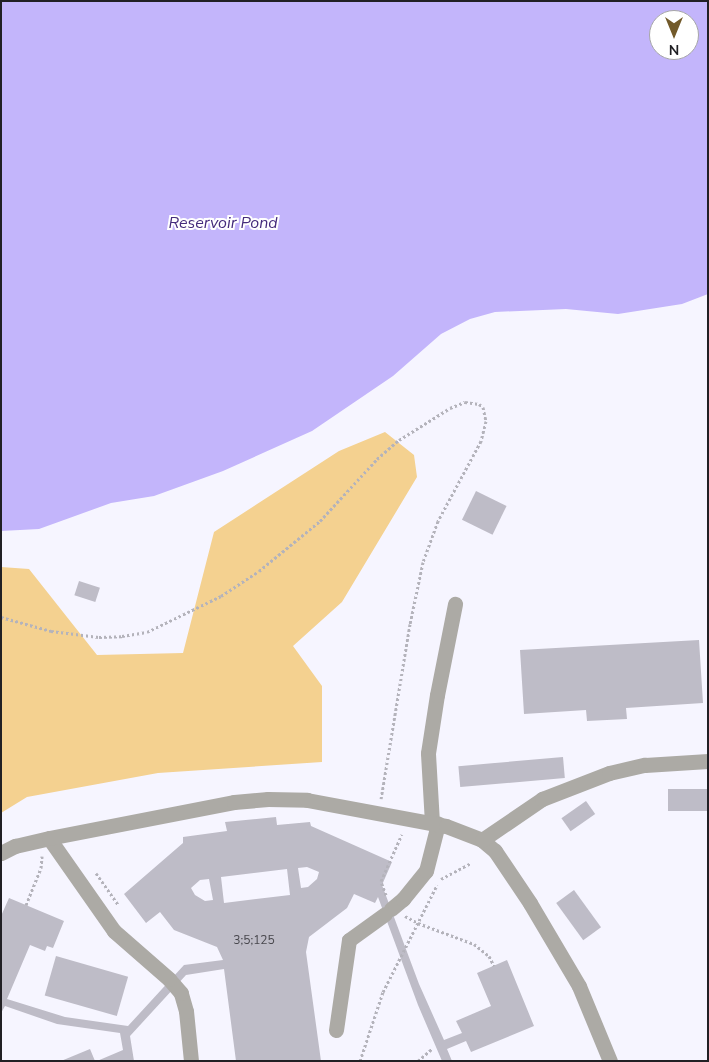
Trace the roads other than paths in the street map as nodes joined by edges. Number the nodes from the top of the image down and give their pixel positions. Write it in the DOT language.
graph roads {
  1 [pos="455,604"];
  2 [pos="708,760"];
  3 [pos="435,824"];
  4 [pos="482,840"];
  5 [pos="46,843"];
  6 [pos="1,853"];
  7 [pos="336,1030"];
  8 [pos="191,1061"];
  9 [pos="610,1061"];
  1 -- 3 [label="lane"];
  2 -- 4 [label="lane"];
  3 -- 4 [label="lane"];
  3 -- 5 [label="lane"];
  3 -- 7 [label="lane"];
  4 -- 9 [label="lane"];
  5 -- 6 [label="lane"];
  5 -- 8 [label="lane"];
}
